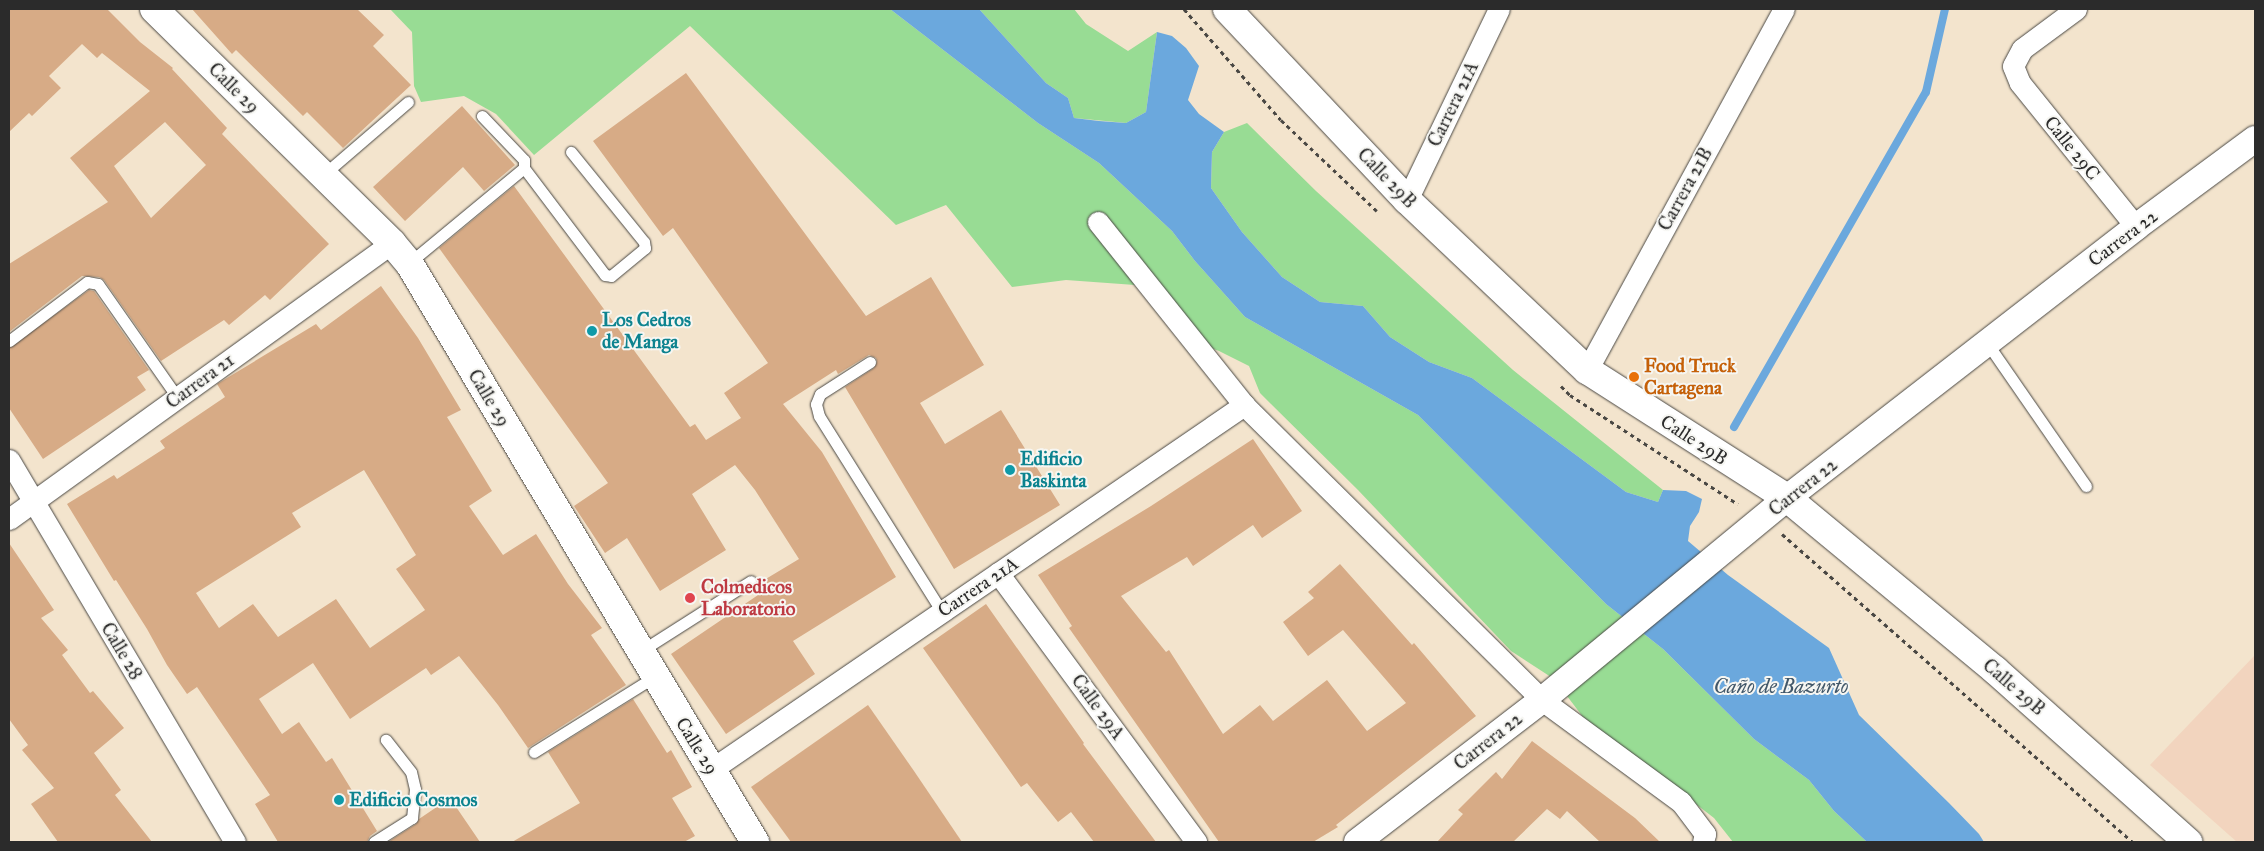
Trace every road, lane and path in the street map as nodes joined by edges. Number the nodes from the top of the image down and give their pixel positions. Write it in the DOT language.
graph roads {
  1 [pos="154,9"];
  2 [pos="1227,9"];
  3 [pos="1499,9"];
  4 [pos="1784,9"];
  5 [pos="2076,9"];
  6 [pos="408,102"];
  7 [pos="482,116"];
  8 [pos="2255,139"];
  9 [pos="572,152"];
  10 [pos="524,168"];
  11 [pos="322,175"];
  12 [pos="1407,200"];
  13 [pos="1098,222"];
  14 [pos="2136,227"];
  15 [pos="400,253"];
  16 [pos="9,341"];
  17 [pos="1987,343"];
  18 [pos="870,362"];
  19 [pos="1587,370"];
  20 [pos="177,397"];
  21 [pos="1244,405"];
  22 [pos="9,460"];
  23 [pos="2086,486"];
  24 [pos="1788,498"];
  25 [pos="33,501"];
  26 [pos="9,519"];
  27 [pos="1779,531"];
  28 [pos="998,573"];
  29 [pos="751,581"];
  30 [pos="942,612"];
  31 [pos="639,652"];
  32 [pos="654,677"];
  33 [pos="1552,691"];
  34 [pos="386,740"];
  35 [pos="534,752"];
  36 [pos="712,769"];
  37 [pos="236,842"];
  38 [pos="374,842"];
  39 [pos="755,842"];
  40 [pos="1196,842"];
  41 [pos="1357,842"];
  42 [pos="1703,842"];
  43 [pos="2133,842"];
  44 [pos="2188,842"];
  1 -- 11 [label="main road, Calle 29"];
  2 -- 12 [label="main road, Calle 29B"];
  3 -- 12 [label="street, Carrera 21A"];
  4 -- 19 [label="street, Carrera 21B"];
  5 -- 14 [label="street, Calle 29C"];
  6 -- 11 [label="lane"];
  7 -- 10 [label="lane"];
  8 -- 14 [label="street, Carrera 22"];
  9 -- 10 [label="lane"];
  10 -- 15 [label="lane"];
  11 -- 15 [label="main road, Calle 29"];
  12 -- 19 [label="main road, Calle 29B"];
  13 -- 21 [label="street"];
  14 -- 17 [label="street, Carrera 22"];
  15 -- 20 [label="street, Carrera 21"];
  15 -- 31 [label="main road, Calle 29"];
  16 -- 20 [label="lane"];
  17 -- 23 [label="lane"];
  17 -- 24 [label="street, Carrera 22"];
  18 -- 30 [label="lane"];
  19 -- 24 [label="main road, Calle 29B"];
  20 -- 25 [label="street, Carrera 21"];
  21 -- 28 [label="street, Carrera 21A"];
  21 -- 33 [label="street"];
  22 -- 25 [label="street, Calle 28"];
  24 -- 33 [label="street, Carrera 22"];
  24 -- 44 [label="main road, Calle 29B"];
  25 -- 26 [label="street, Carrera 21"];
  25 -- 37 [label="street, Calle 28"];
  27 -- 43 [label="path"];
  28 -- 30 [label="street, Carrera 21A"];
  28 -- 40 [label="street, Calle 29A"];
  29 -- 31 [label="lane"];
  30 -- 36 [label="street, Carrera 21A"];
  31 -- 32 [label="main road, Calle 29"];
  32 -- 35 [label="lane"];
  32 -- 36 [label="main road, Calle 29"];
  33 -- 41 [label="street, Carrera 22"];
  33 -- 42 [label="street"];
  34 -- 38 [label="lane"];
  36 -- 39 [label="main road, Calle 29"];
}
